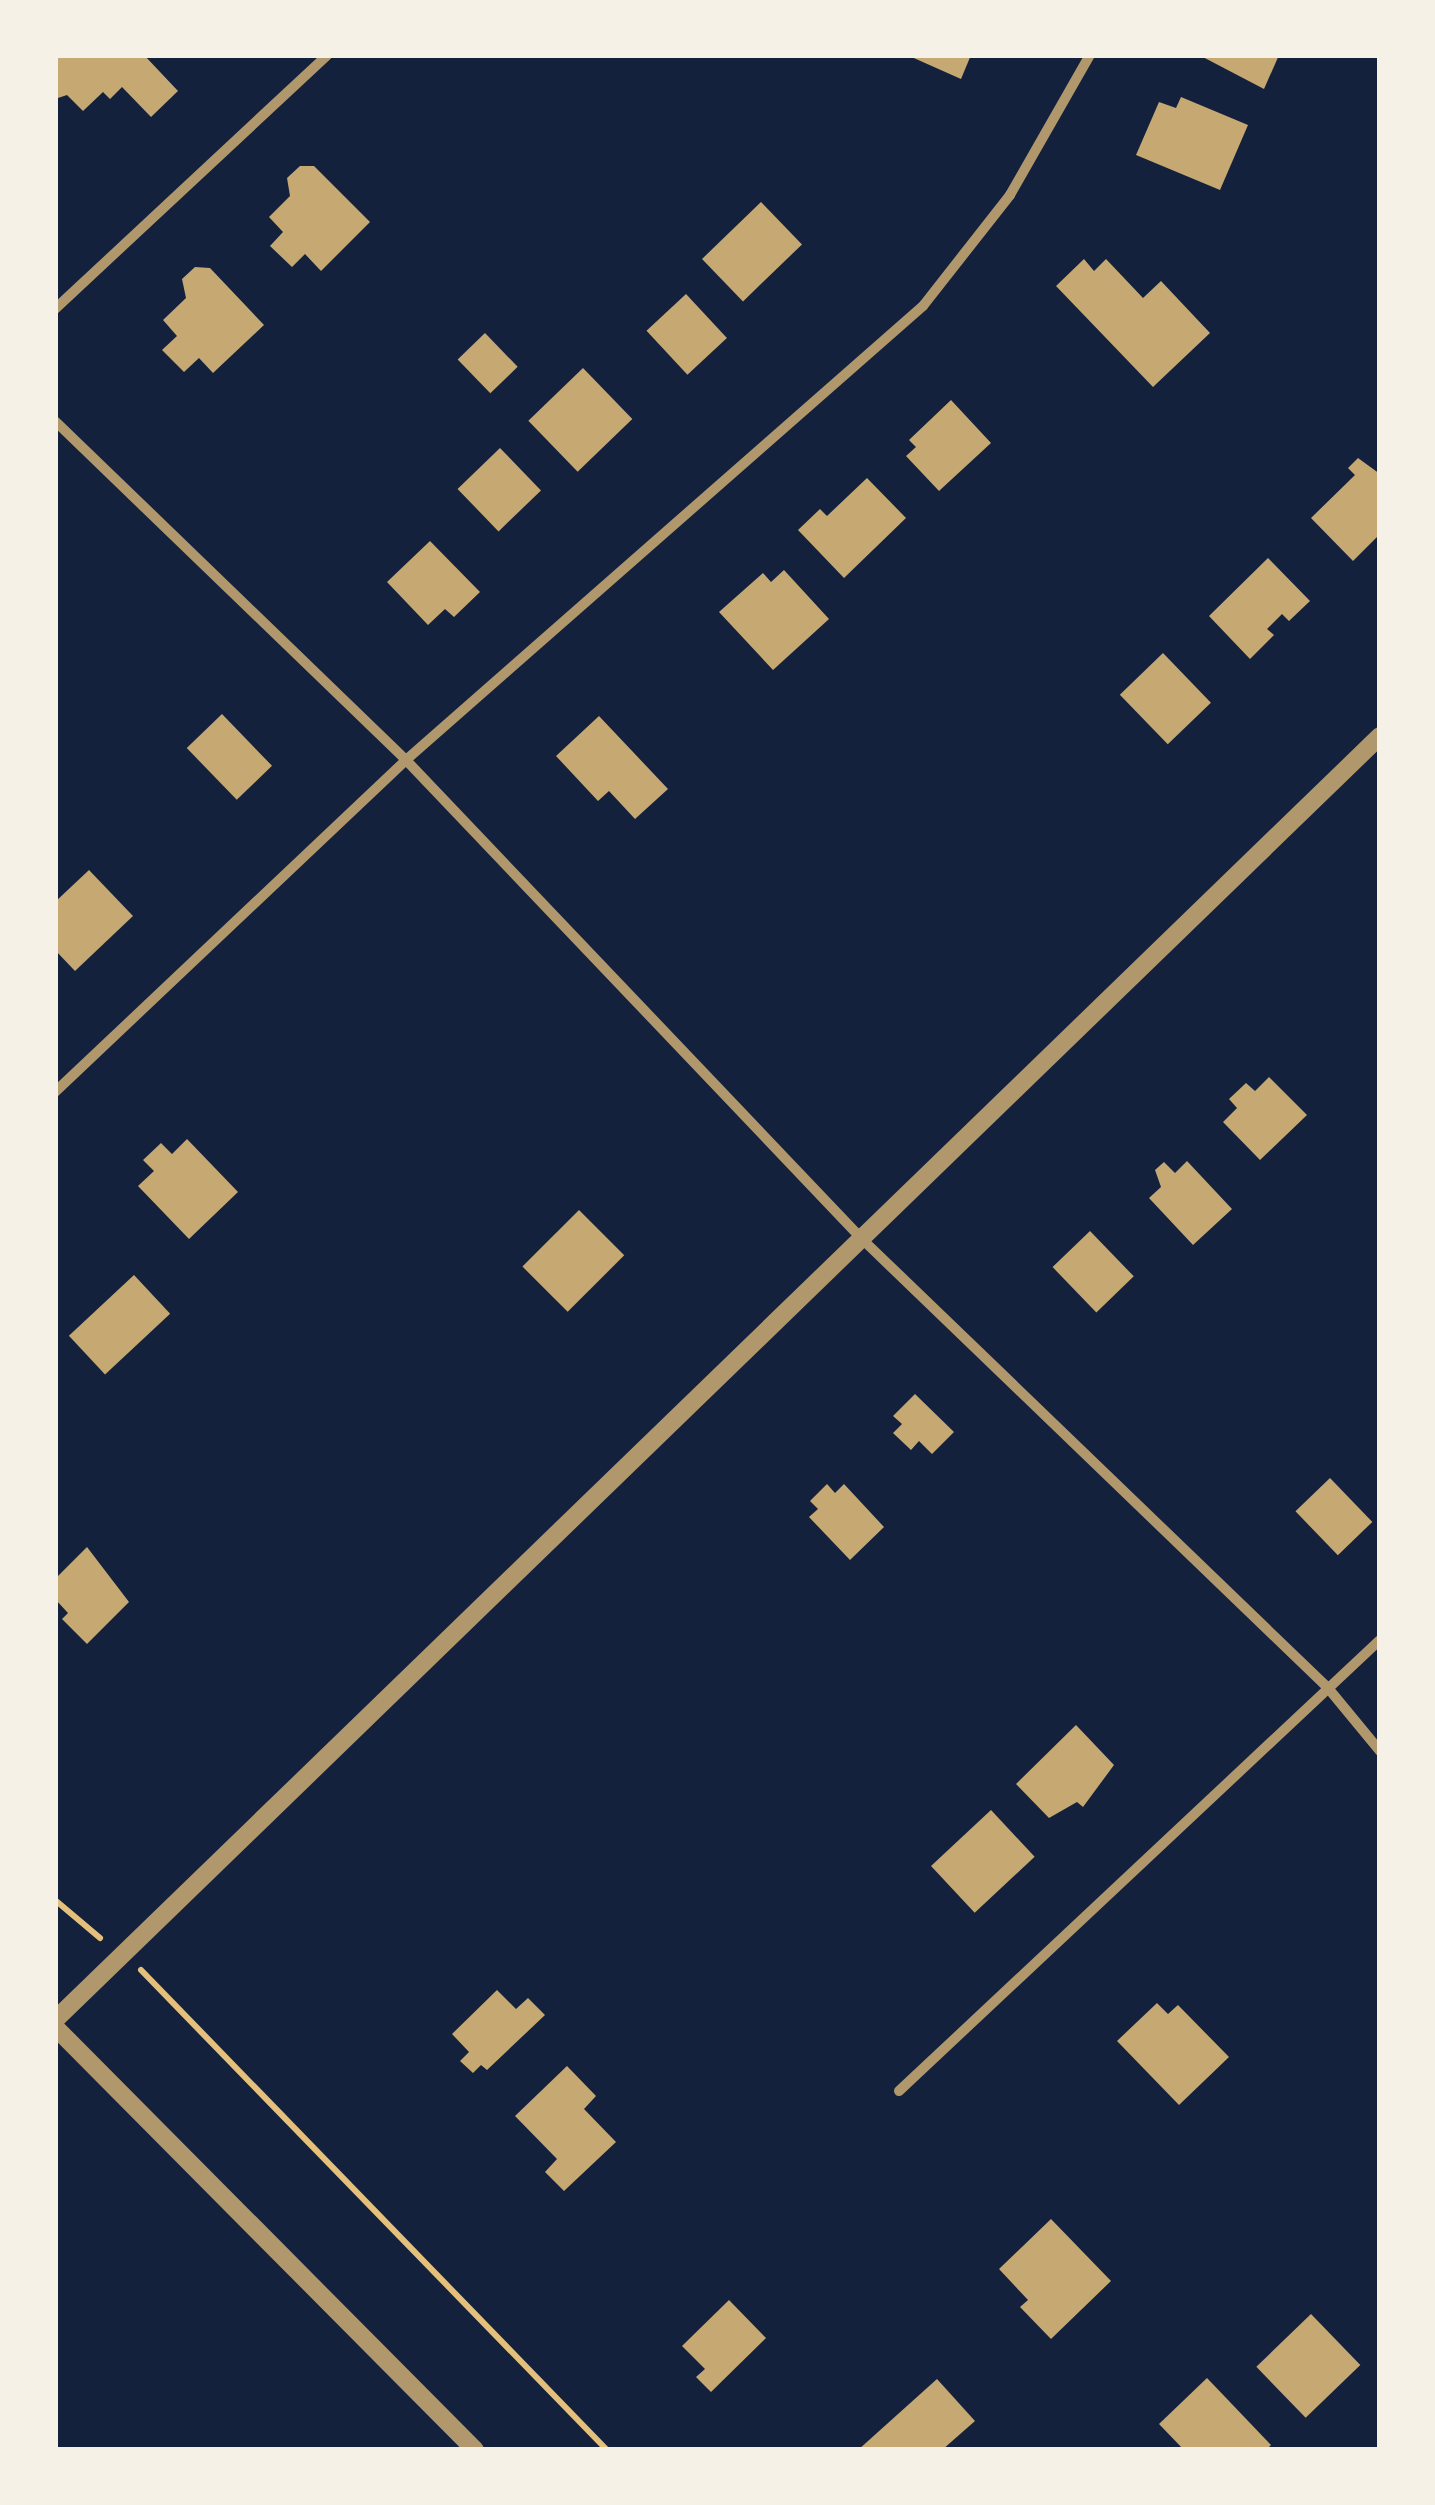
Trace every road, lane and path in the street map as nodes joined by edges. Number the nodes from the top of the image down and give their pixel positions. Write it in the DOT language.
graph roads {
  1 [pos="327,55"];
  2 [pos="1090,55"];
  3 [pos="55,309"];
  4 [pos="55,421"];
  5 [pos="1380,736"];
  6 [pos="406,760"];
  7 [pos="55,1092"];
  8 [pos="863,1240"];
  9 [pos="1380,1640"];
  10 [pos="1328,1688"];
  11 [pos="1380,1750"];
  12 [pos="55,1900"];
  13 [pos="126,1955"];
  14 [pos="55,2023"];
  15 [pos="899,2090"];
  16 [pos="475,2450"];
  17 [pos="607,2450"];
  1 -- 3 [label="street"];
  2 -- 6 [label="street"];
  4 -- 6 [label="street"];
  5 -- 8 [label="street"];
  6 -- 7 [label="street"];
  6 -- 8 [label="street"];
  8 -- 10 [label="street"];
  8 -- 13 [label="street"];
  9 -- 10 [label="street"];
  10 -- 11 [label="street"];
  10 -- 15 [label="street"];
  12 -- 13 [label="path"];
  13 -- 14 [label="street"];
  13 -- 17 [label="path"];
  14 -- 16 [label="street"];
}
